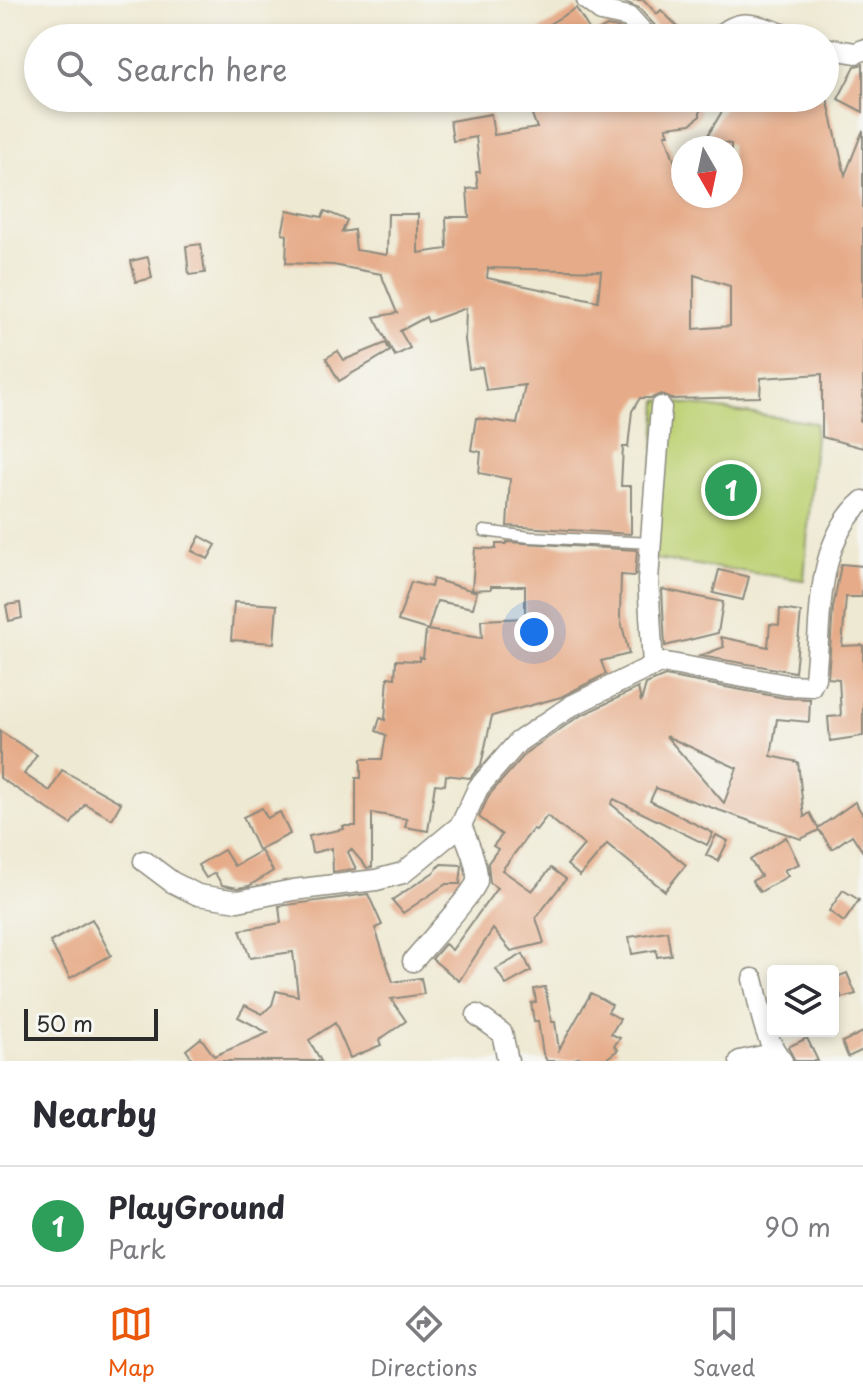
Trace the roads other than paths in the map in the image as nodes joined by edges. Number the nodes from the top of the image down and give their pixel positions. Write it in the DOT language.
graph roads {
  1 [pos="587,0"];
  2 [pos="635,24"];
  3 [pos="839,50"];
  4 [pos="863,50"];
  5 [pos="661,407"];
  6 [pos="863,501"];
  7 [pos="484,531"];
  8 [pos="652,543"];
  9 [pos="653,666"];
  10 [pos="461,825"];
  11 [pos="144,861"];
  12 [pos="413,961"];
  13 [pos="753,979"];
  14 [pos="477,1015"];
  15 [pos="779,1057"];
  16 [pos="508,1061"];
  17 [pos="740,1061"];
  1 -- 2 [label="street"];
  3 -- 4 [label="street"];
  5 -- 8 [label="street"];
  6 -- 9 [label="street"];
  7 -- 8 [label="lane"];
  8 -- 9 [label="street"];
  9 -- 10 [label="street"];
  10 -- 11 [label="street"];
  10 -- 12 [label="street"];
  13 -- 15 [label="street"];
  14 -- 16 [label="street"];
  15 -- 17 [label="street"];
}
